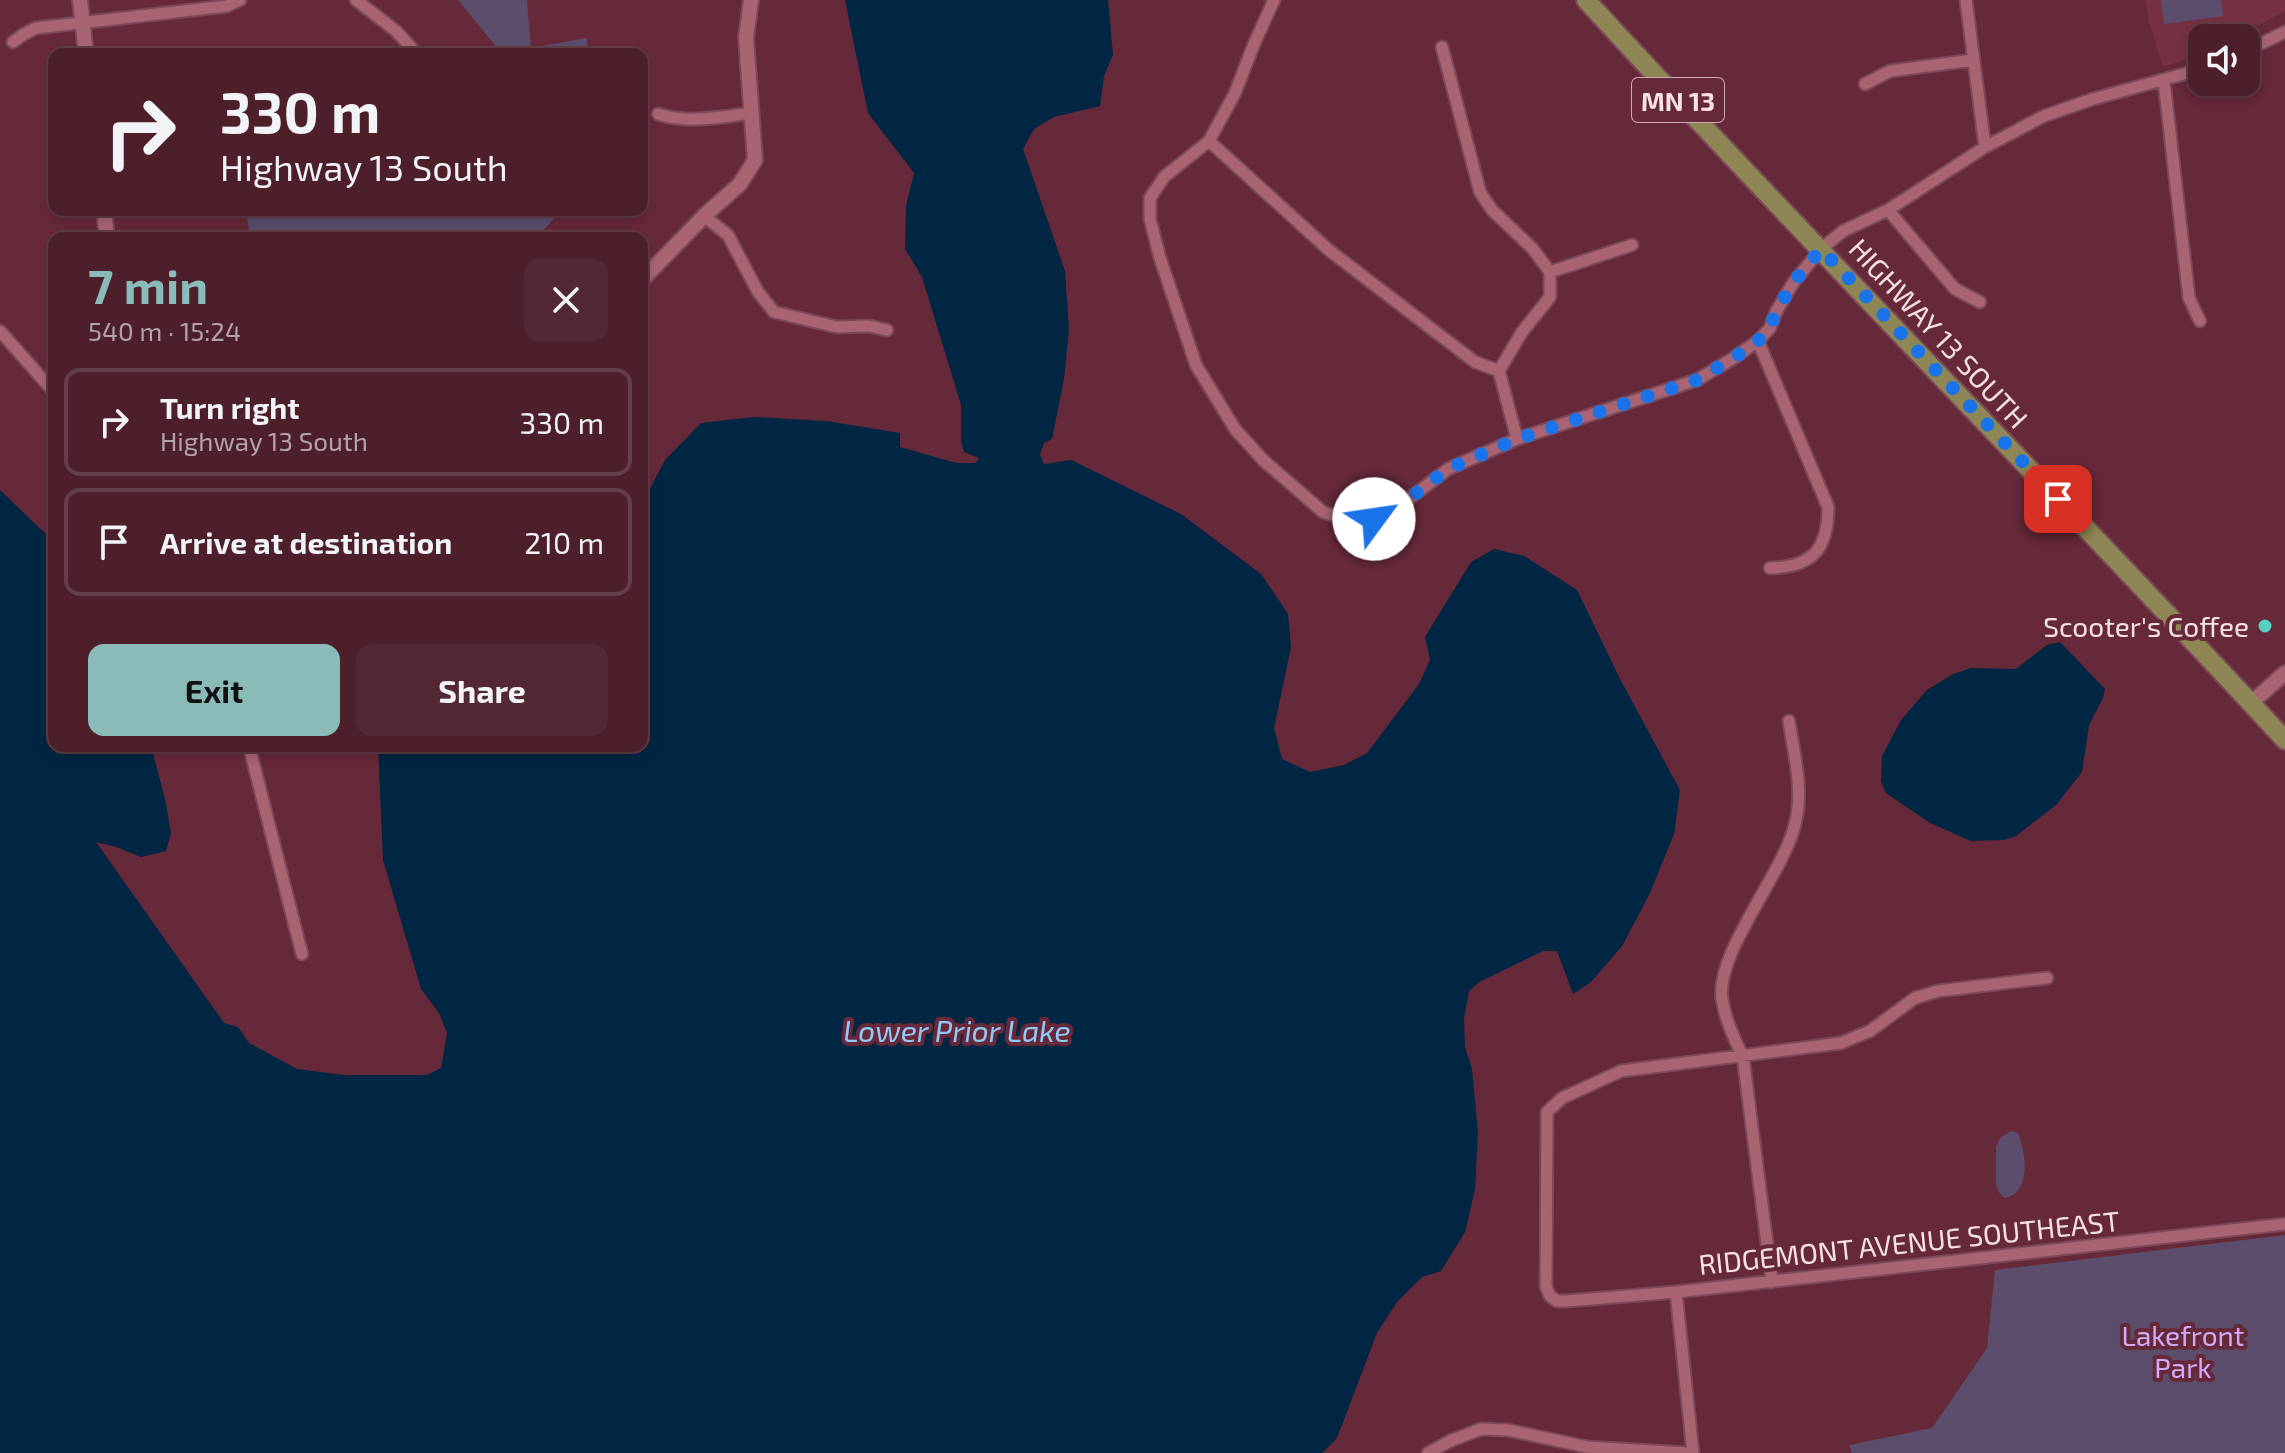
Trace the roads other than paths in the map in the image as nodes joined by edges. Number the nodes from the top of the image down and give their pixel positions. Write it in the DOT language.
graph roads {
  1 [pos="80,0"];
  2 [pos="240,0"];
  3 [pos="356,0"];
  4 [pos="751,0"];
  5 [pos="1274,0"];
  6 [pos="1586,0"];
  7 [pos="1966,0"];
  8 [pos="83,22"];
  9 [pos="2285,32"];
  10 [pos="13,42"];
  11 [pos="2260,44"];
  12 [pos="1442,47"];
  13 [pos="85,48"];
  14 [pos="412,48"];
  15 [pos="1973,60"];
  16 [pos="2188,73"];
  17 [pos="2164,81"];
  18 [pos="1865,84"];
  19 [pos="752,113"];
  20 [pos="658,114"];
  21 [pos="1209,141"];
  22 [pos="1985,147"];
  23 [pos="1888,210"];
  24 [pos="704,216"];
  25 [pos="1632,245"];
  26 [pos="1821,249"];
  27 [pos="1550,272"];
  28 [pos="648,274"];
  29 [pos="1980,302"];
  30 [pos="2200,321"];
  31 [pos="887,330"];
  32 [pos="0,331"];
  33 [pos="1758,341"];
  34 [pos="1499,371"];
  35 [pos="48,385"];
  36 [pos="1517,439"];
  37 [pos="1770,568"];
  38 [pos="2285,673"];
  39 [pos="2251,703"];
  40 [pos="1789,721"];
  41 [pos="2285,740"];
  42 [pos="251,752"];
  43 [pos="302,954"];
  44 [pos="2047,978"];
  45 [pos="1743,1057"];
  46 [pos="2285,1224"];
  47 [pos="1772,1282"];
  48 [pos="1676,1292"];
  49 [pos="1428,1453"];
  50 [pos="1687,1453"];
  51 [pos="1693,1453"];
  1 -- 8 [label="street"];
  2 -- 8 [label="street"];
  3 -- 14 [label="street"];
  4 -- 19 [label="street"];
  5 -- 21 [label="street"];
  6 -- 26 [label="main road, HIGHWAY 13 SOUTH / MN 13"];
  7 -- 15 [label="street"];
  8 -- 10 [label="street"];
  8 -- 13 [label="street"];
  9 -- 11 [label="street"];
  12 -- 27 [label="street"];
  15 -- 18 [label="street"];
  15 -- 22 [label="street"];
  16 -- 17 [label="street"];
  17 -- 22 [label="street"];
  17 -- 30 [label="street"];
  19 -- 20 [label="street"];
  19 -- 24 [label="street"];
  21 -- 34 [label="street"];
  21 -- 36 [label="street"];
  22 -- 23 [label="street"];
  23 -- 26 [label="street"];
  23 -- 29 [label="street"];
  24 -- 28 [label="street"];
  24 -- 31 [label="street"];
  25 -- 27 [label="street"];
  26 -- 33 [label="street"];
  26 -- 39 [label="main road, HIGHWAY 13 SOUTH / MN 13"];
  27 -- 34 [label="street"];
  32 -- 35 [label="street"];
  33 -- 36 [label="street"];
  33 -- 37 [label="street"];
  34 -- 36 [label="street"];
  38 -- 39 [label="street"];
  39 -- 41 [label="main road, HIGHWAY 13 SOUTH / MN 13"];
  40 -- 45 [label="street"];
  42 -- 43 [label="street"];
  44 -- 45 [label="street"];
  45 -- 47 [label="street"];
  45 -- 48 [label="street, RIDGEMONT AVENUE SOUTHEAST"];
  46 -- 47 [label="street, RIDGEMONT AVENUE SOUTHEAST"];
  47 -- 48 [label="street, RIDGEMONT AVENUE SOUTHEAST"];
  48 -- 51 [label="street"];
  49 -- 50 [label="street"];
}
